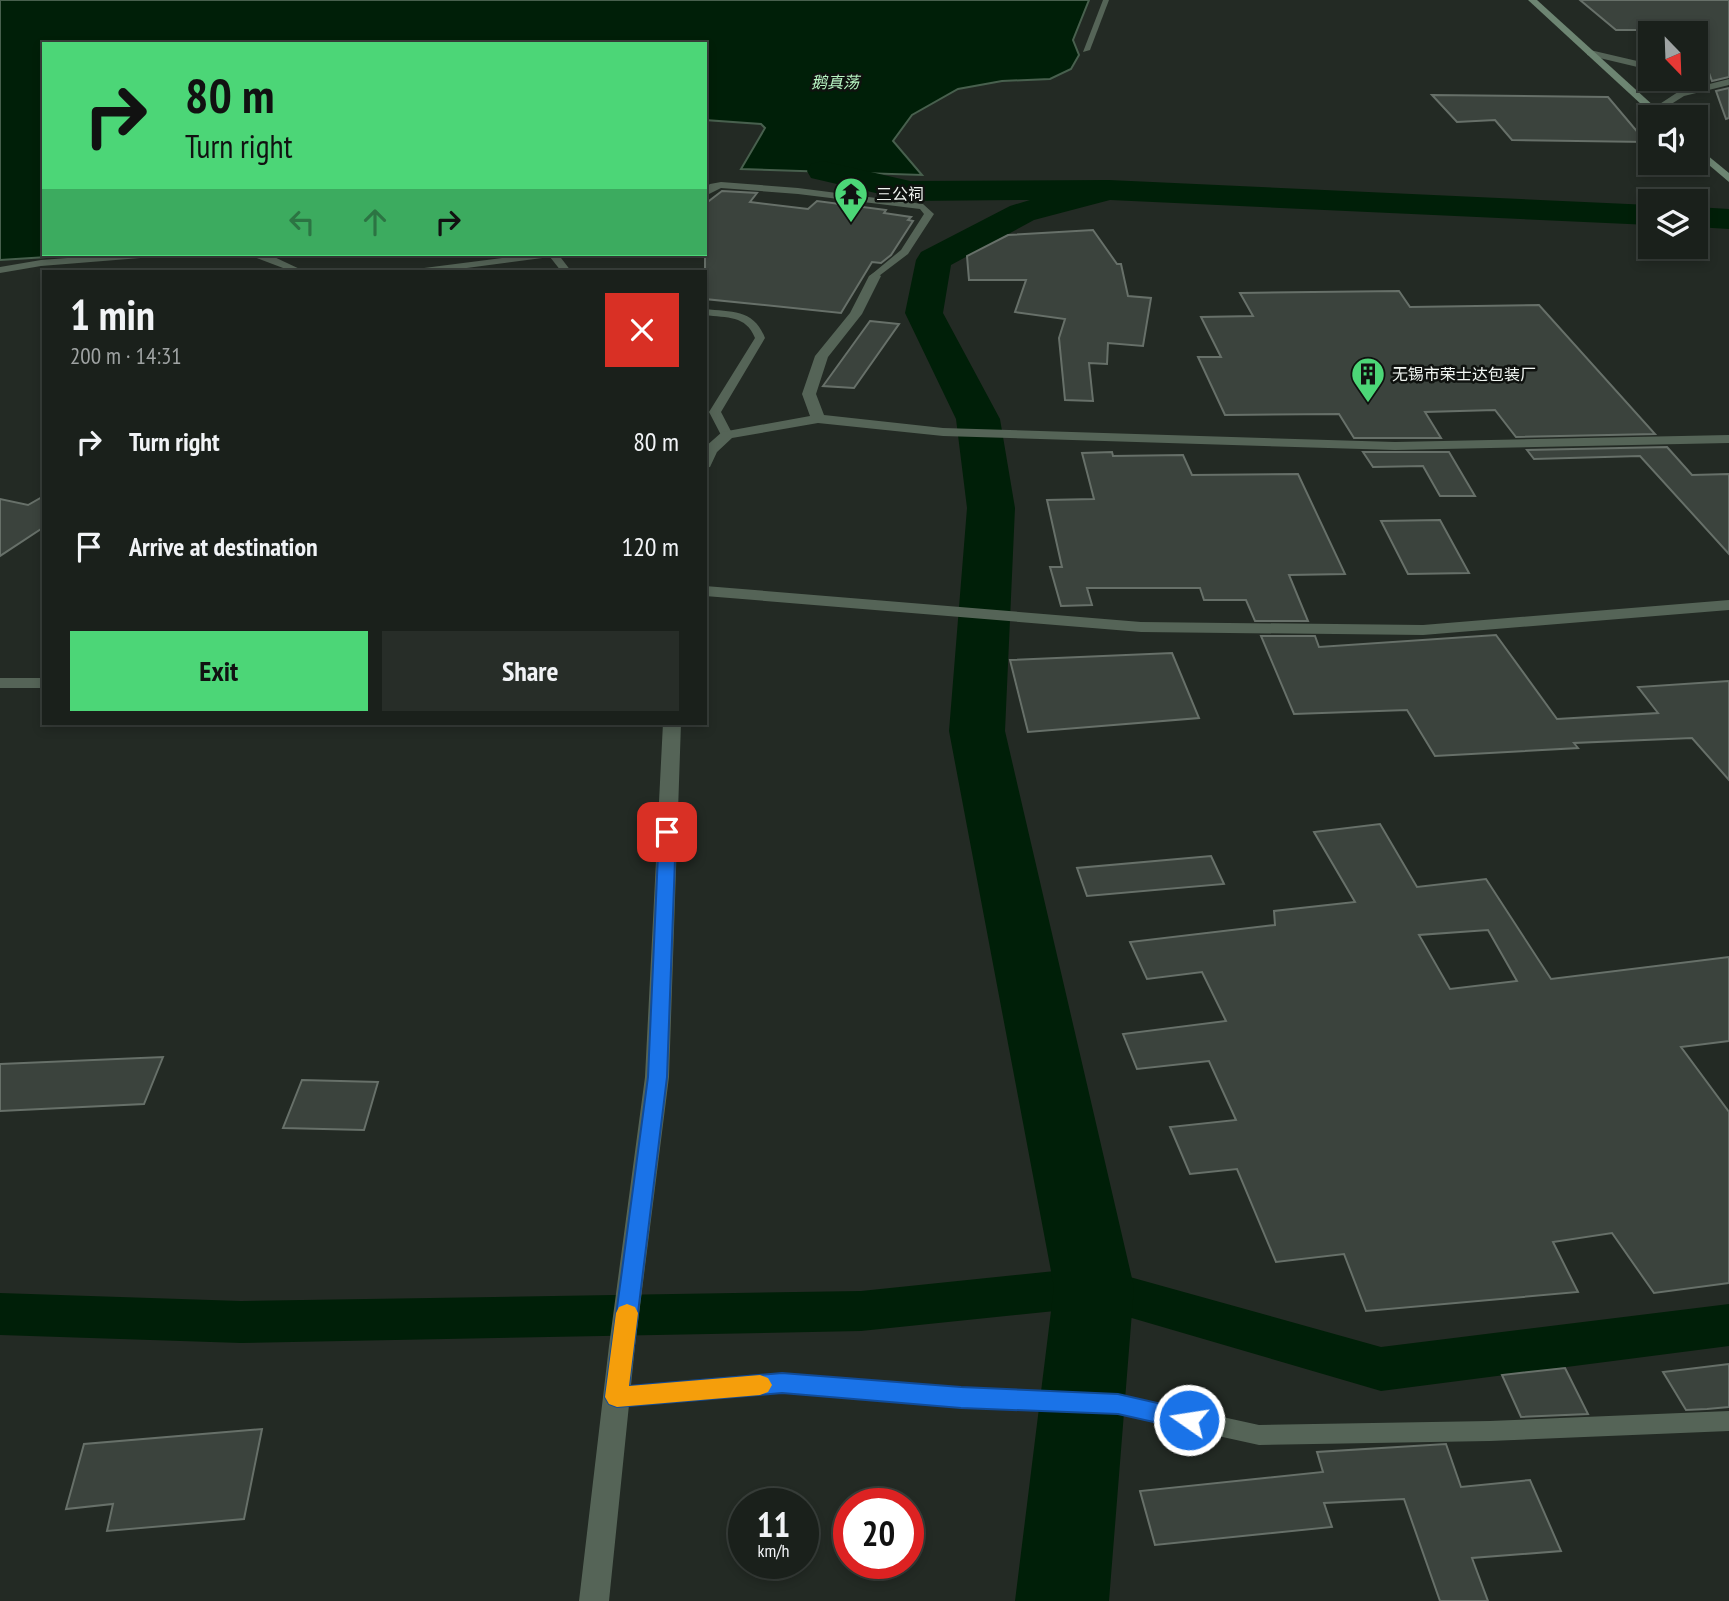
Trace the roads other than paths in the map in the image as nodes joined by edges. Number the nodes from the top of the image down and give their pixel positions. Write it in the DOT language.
graph roads {
  1 [pos="1106,0"];
  2 [pos="1532,0"];
  3 [pos="1086,50"];
  4 [pos="1590,53"];
  5 [pos="1638,63"];
  6 [pos="1614,75"];
  7 [pos="1626,76"];
  8 [pos="1708,77"];
  9 [pos="1729,80"];
  10 [pos="1648,105"];
  11 [pos="1670,105"];
  12 [pos="1708,159"];
  13 [pos="1729,179"];
  14 [pos="707,191"];
  15 [pos="128,256"];
  16 [pos="262,256"];
  17 [pos="538,256"];
  18 [pos="555,256"];
  19 [pos="0,270"];
  20 [pos="297,270"];
  21 [pos="432,270"];
  22 [pos="565,270"];
  23 [pos="875,276"];
  24 [pos="707,312"];
  25 [pos="818,419"];
  26 [pos="727,435"];
  27 [pos="1729,439"];
  28 [pos="707,458"];
  29 [pos="707,591"];
  30 [pos="1729,605"];
  31 [pos="0,682"];
  32 [pos="42,683"];
  33 [pos="672,725"];
  34 [pos="617,1397"];
  35 [pos="1729,1421"];
  36 [pos="594,1601"];
  1 -- 3 [label="lane"];
  2 -- 4 [label="main road"];
  4 -- 5 [label="street"];
  4 -- 6 [label="main road"];
  6 -- 7 [label="street"];
  6 -- 10 [label="main road"];
  8 -- 9 [label="street"];
  9 -- 11 [label="street"];
  12 -- 13 [label="main road"];
  14 -- 23 [label="lane"];
  15 -- 19 [label="lane"];
  16 -- 20 [label="lane"];
  17 -- 21 [label="lane"];
  18 -- 22 [label="lane"];
  23 -- 25 [label="street"];
  24 -- 26 [label="lane"];
  25 -- 26 [label="street"];
  25 -- 27 [label="street"];
  26 -- 28 [label="street"];
  29 -- 30 [label="street"];
  31 -- 32 [label="street"];
  33 -- 34 [label="street"];
  34 -- 35 [label="lane"];
  34 -- 36 [label="street"];
}
